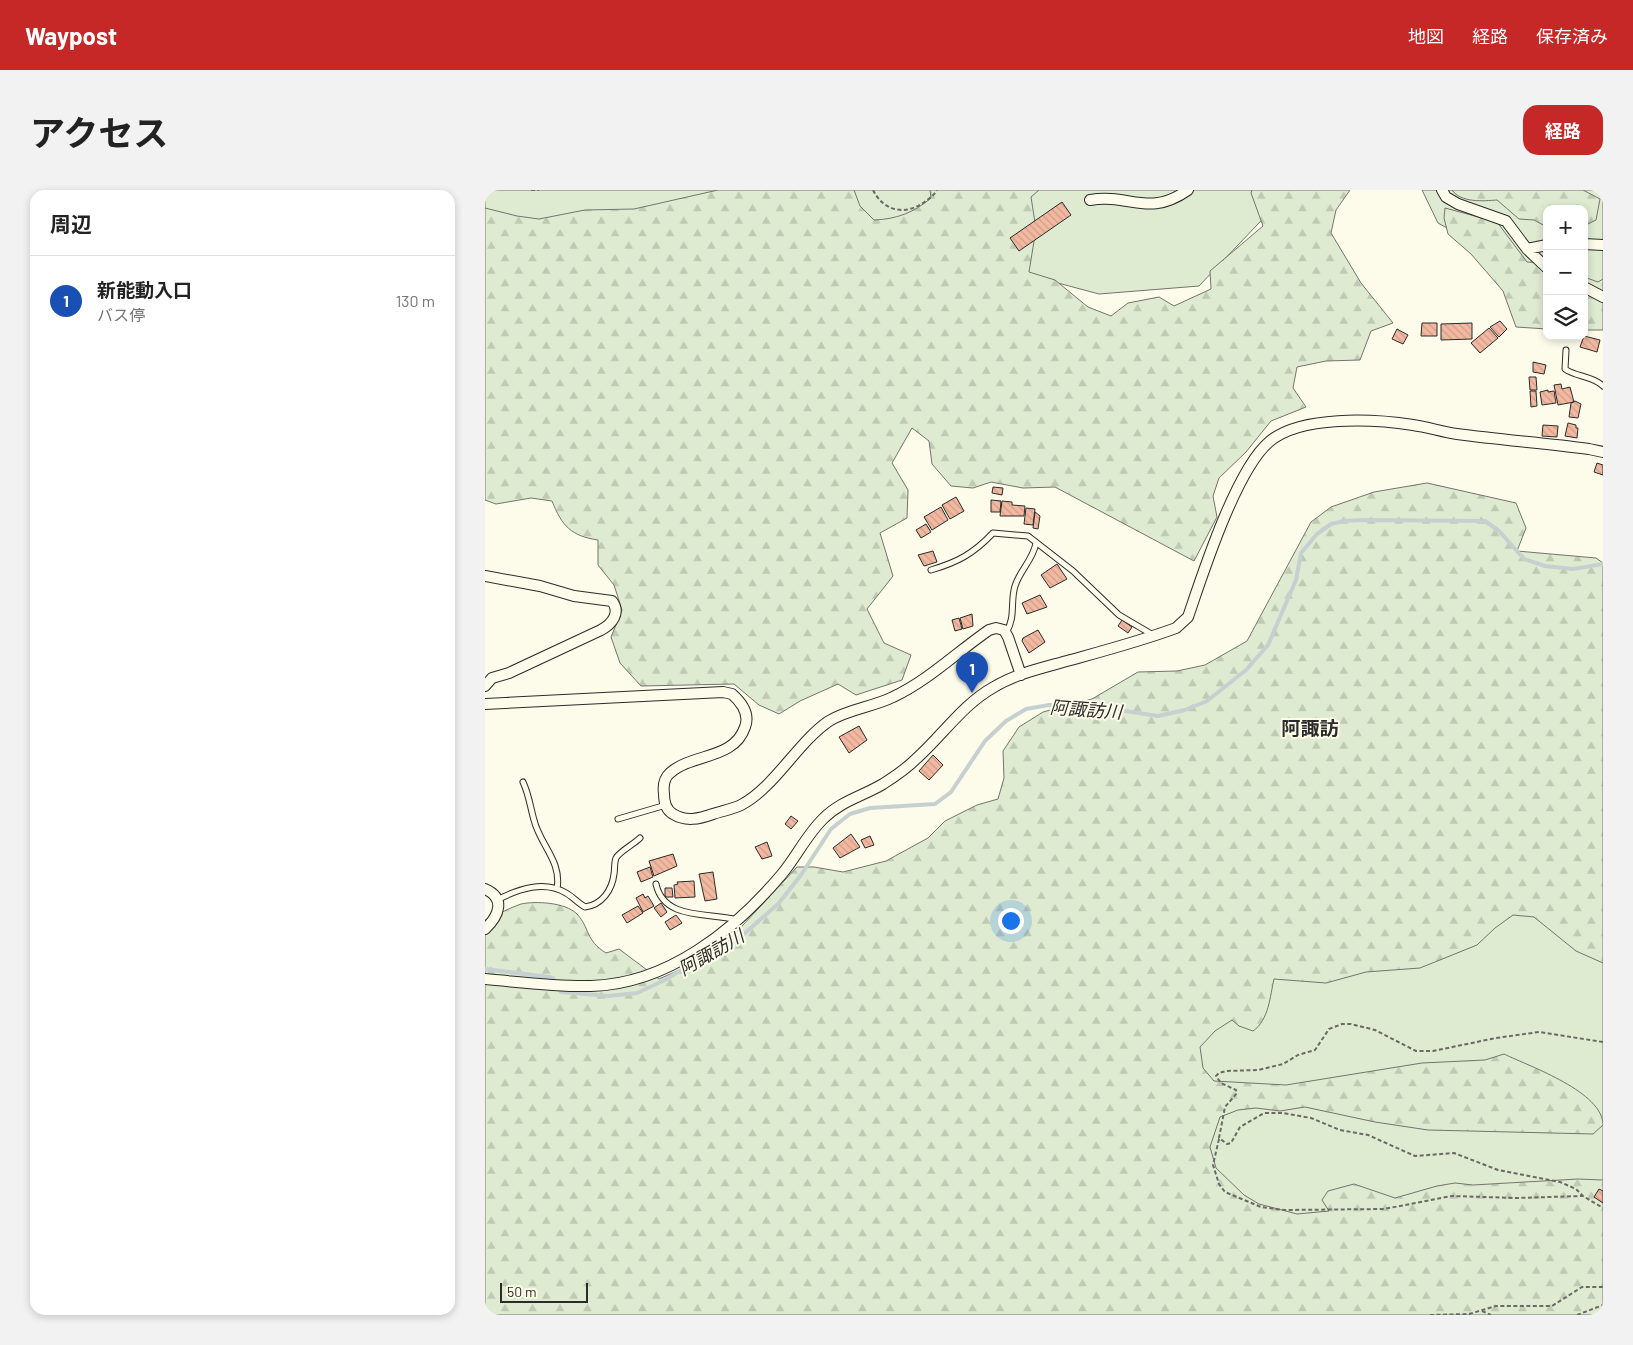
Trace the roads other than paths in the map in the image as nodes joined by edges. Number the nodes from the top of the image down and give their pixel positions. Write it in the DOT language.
graph roads {
  1 [pos="1188,190"];
  2 [pos="1442,190"];
  3 [pos="1090,200"];
  4 [pos="1588,244"];
  5 [pos="1543,246"];
  6 [pos="1603,246"];
  7 [pos="1527,249"];
  8 [pos="1543,264"];
  9 [pos="1588,289"];
  10 [pos="1603,297"];
  11 [pos="1565,350"];
  12 [pos="1603,386"];
  13 [pos="1603,452"];
  14 [pos="1037,543"];
  15 [pos="931,570"];
  16 [pos="485,576"];
  17 [pos="1005,633"];
  18 [pos="1154,635"];
  19 [pos="1021,675"];
  20 [pos="485,686"];
  21 [pos="485,704"];
  22 [pos="523,782"];
  23 [pos="666,805"];
  24 [pos="618,819"];
  25 [pos="640,838"];
  26 [pos="656,884"];
  27 [pos="485,889"];
  28 [pos="557,889"];
  29 [pos="499,899"];
  30 [pos="738,920"];
  31 [pos="485,929"];
  32 [pos="485,979"];
  1 -- 3 [label="street"];
  2 -- 7 [label="street"];
  4 -- 6 [label="street"];
  5 -- 7 [label="street"];
  7 -- 8 [label="street"];
  9 -- 10 [label="street"];
  11 -- 12 [label="lane"];
  13 -- 18 [label="street"];
  14 -- 15 [label="lane"];
  14 -- 17 [label="lane"];
  14 -- 18 [label="lane"];
  16 -- 20 [label="street"];
  17 -- 19 [label="street"];
  17 -- 23 [label="street"];
  18 -- 19 [label="street"];
  19 -- 30 [label="street"];
  21 -- 23 [label="street"];
  22 -- 28 [label="lane"];
  23 -- 24 [label="lane"];
  25 -- 28 [label="lane"];
  26 -- 30 [label="lane"];
  27 -- 29 [label="street"];
  28 -- 29 [label="lane"];
  29 -- 31 [label="street"];
  30 -- 32 [label="street"];
}
